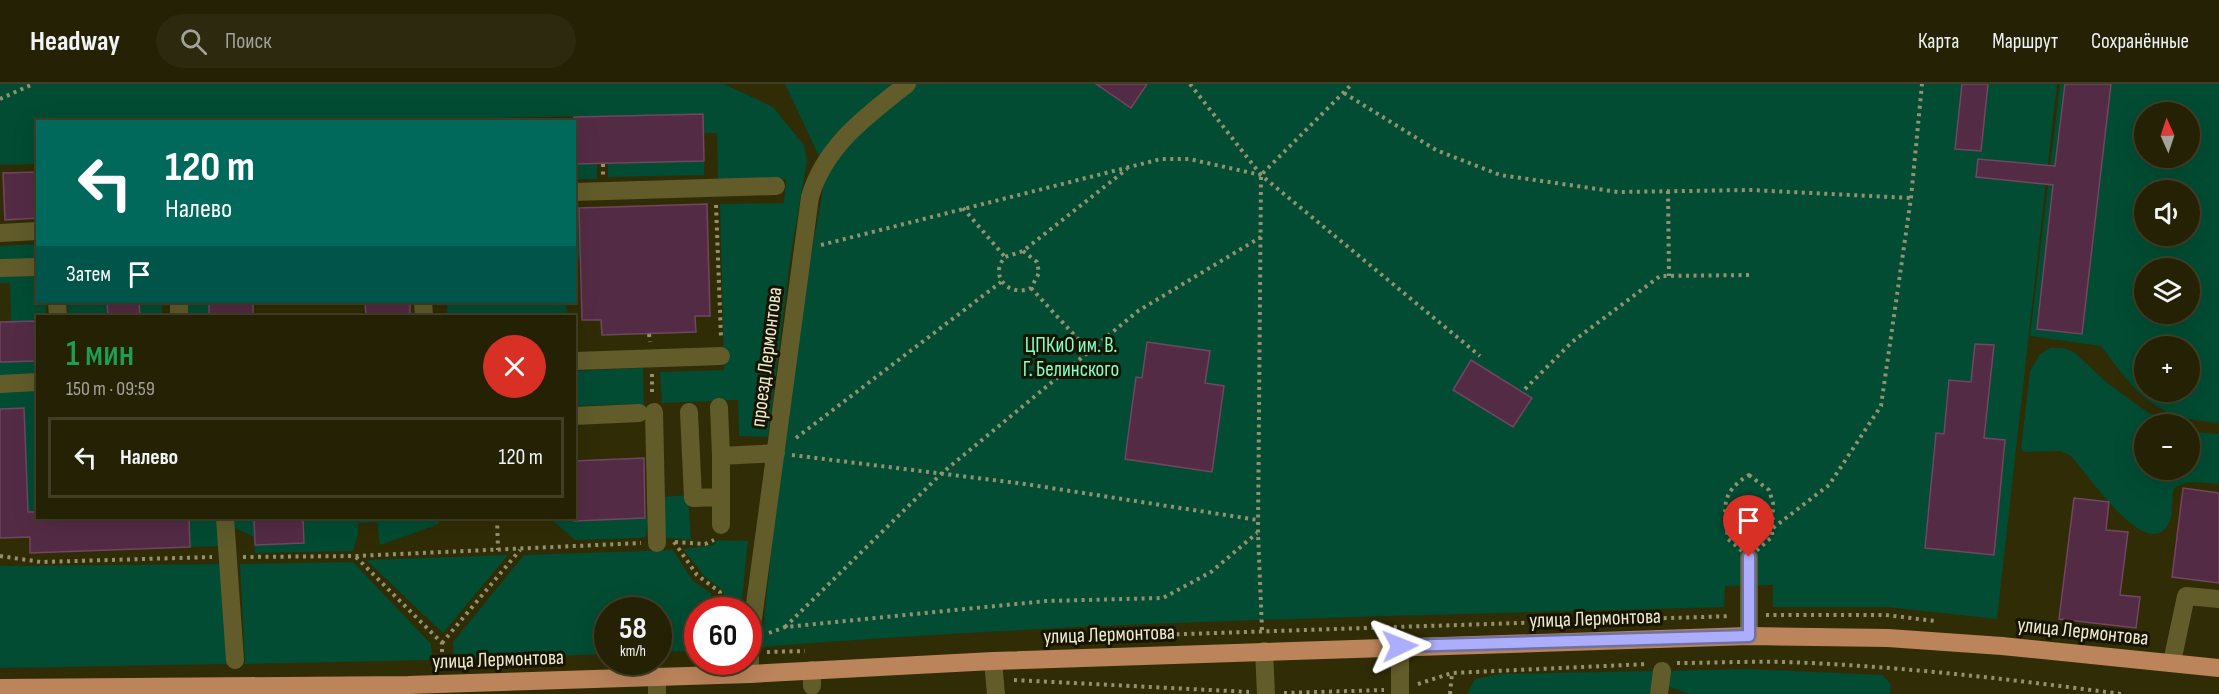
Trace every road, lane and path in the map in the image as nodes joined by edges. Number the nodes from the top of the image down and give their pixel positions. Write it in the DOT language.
graph roads {
  1 [pos="33,84"];
  2 [pos="907,84"];
  3 [pos="1190,84"];
  4 [pos="1352,84"];
  5 [pos="1922,84"];
  6 [pos="1344,93"];
  7 [pos="0,99"];
  8 [pos="1130,166"];
  9 [pos="1262,175"];
  10 [pos="715,186"];
  11 [pos="776,186"];
  12 [pos="1668,191"];
  13 [pos="576,192"];
  14 [pos="1911,198"];
  15 [pos="963,208"];
  16 [pos="36,231"];
  17 [pos="0,232"];
  18 [pos="1261,237"];
  19 [pos="802,250"];
  20 [pos="1023,251"];
  21 [pos="1005,257"];
  22 [pos="36,267"];
  23 [pos="0,268"];
  24 [pos="1751,275"];
  25 [pos="1669,276"];
  26 [pos="1001,282"];
  27 [pos="1031,288"];
  28 [pos="1089,351"];
  29 [pos="721,356"];
  30 [pos="1480,356"];
  31 [pos="576,361"];
  32 [pos="36,382"];
  33 [pos="0,384"];
  34 [pos="1525,389"];
  35 [pos="719,408"];
  36 [pos="689,412"];
  37 [pos="576,416"];
  38 [pos="776,453"];
  39 [pos="721,456"];
  40 [pos="942,472"];
  41 [pos="721,497"];
  42 [pos="225,519"];
  43 [pos="497,519"];
  44 [pos="1258,520"];
  45 [pos="722,525"];
  46 [pos="1773,528"];
  47 [pos="1257,533"];
  48 [pos="666,542"];
  49 [pos="521,549"];
  50 [pos="498,550"];
  51 [pos="0,556"];
  52 [pos="356,556"];
  53 [pos="228,557"];
  54 [pos="1749,557"];
  55 [pos="721,597"];
  56 [pos="756,597"];
  57 [pos="2219,599"];
  58 [pos="785,627"];
  59 [pos="1262,630"];
  60 [pos="762,636"];
  61 [pos="1749,636"];
  62 [pos="442,643"];
  63 [pos="1400,646"];
  64 [pos="1264,651"];
  65 [pos="442,657"];
  66 [pos="235,660"];
  67 [pos="993,661"];
  68 [pos="2172,662"];
  69 [pos="1662,666"];
  70 [pos="2219,668"];
  71 [pos="1452,673"];
  72 [pos="742,675"];
  73 [pos="762,675"];
  74 [pos="657,685"];
  75 [pos="1416,685"];
  76 [pos="0,688"];
  77 [pos="408,689"];
  78 [pos="1662,693"];
  79 [pos="996,694"];
  80 [pos="1266,694"];
  81 [pos="1400,694"];
  82 [pos="1450,694"];
  83 [pos="2121,694"];
  1 -- 7 [label="path"];
  2 -- 19 [label="street, проезд Лермонтова"];
  3 -- 9 [label="path"];
  4 -- 6 [label="path"];
  5 -- 14 [label="path"];
  6 -- 9 [label="path"];
  6 -- 12 [label="path"];
  8 -- 9 [label="path"];
  8 -- 15 [label="path"];
  8 -- 20 [label="path"];
  9 -- 18 [label="path"];
  9 -- 30 [label="path"];
  10 -- 11 [label="street"];
  10 -- 13 [label="street"];
  10 -- 29 [label="path"];
  12 -- 14 [label="path"];
  12 -- 25 [label="path"];
  14 -- 46 [label="path"];
  15 -- 19 [label="path"];
  15 -- 21 [label="path"];
  16 -- 17 [label="street"];
  18 -- 28 [label="path"];
  18 -- 44 [label="path"];
  19 -- 38 [label="street, проезд Лермонтова"];
  20 -- 21 [label="path"];
  20 -- 27 [label="path"];
  21 -- 26 [label="path"];
  22 -- 23 [label="street"];
  24 -- 25 [label="path"];
  25 -- 34 [label="path"];
  26 -- 27 [label="path"];
  26 -- 38 [label="path"];
  27 -- 28 [label="path"];
  28 -- 40 [label="path"];
  29 -- 31 [label="street"];
  32 -- 33 [label="street"];
  35 -- 39 [label="street"];
  36 -- 41 [label="street"];
  37 -- 48 [label="street"];
  38 -- 39 [label="street"];
  38 -- 40 [label="path"];
  38 -- 56 [label="street, проезд Лермонтова"];
  39 -- 41 [label="street"];
  40 -- 44 [label="path"];
  40 -- 58 [label="path"];
  41 -- 45 [label="street"];
  42 -- 53 [label="street"];
  43 -- 50 [label="path"];
  44 -- 47 [label="path"];
  45 -- 48 [label="path"];
  46 -- 54 [label="path"];
  46 -- 54 [label="path"];
  47 -- 58 [label="path"];
  47 -- 59 [label="path"];
  48 -- 49 [label="path"];
  48 -- 55 [label="path"];
  49 -- 50 [label="path"];
  49 -- 62 [label="path"];
  50 -- 52 [label="path"];
  51 -- 53 [label="path"];
  52 -- 53 [label="path"];
  52 -- 62 [label="path"];
  53 -- 66 [label="street"];
  54 -- 61 [label="street"];
  57 -- 68 [label="street"];
  58 -- 60 [label="path"];
  61 -- 63 [label="main road, улица Лермонтова"];
  61 -- 68 [label="main road, улица Лермонтова"];
  62 -- 65 [label="path"];
  63 -- 64 [label="main road, улица Лермонтова"];
  63 -- 81 [label="street"];
  64 -- 67 [label="main road, улица Лермонтова"];
  64 -- 80 [label="street"];
  67 -- 73 [label="main road, улица Лермонтова"];
  67 -- 79 [label="street"];
  68 -- 70 [label="main road, улица Лермонтова"];
  69 -- 71 [label="path"];
  69 -- 78 [label="street"];
  69 -- 83 [label="path"];
  71 -- 75 [label="path"];
  71 -- 82 [label="path"];
  72 -- 74 [label="main road, улица Лермонтова"];
  74 -- 77 [label="main road, улица Лермонтова"];
  76 -- 77 [label="main road, улица Лермонтова"];
}
